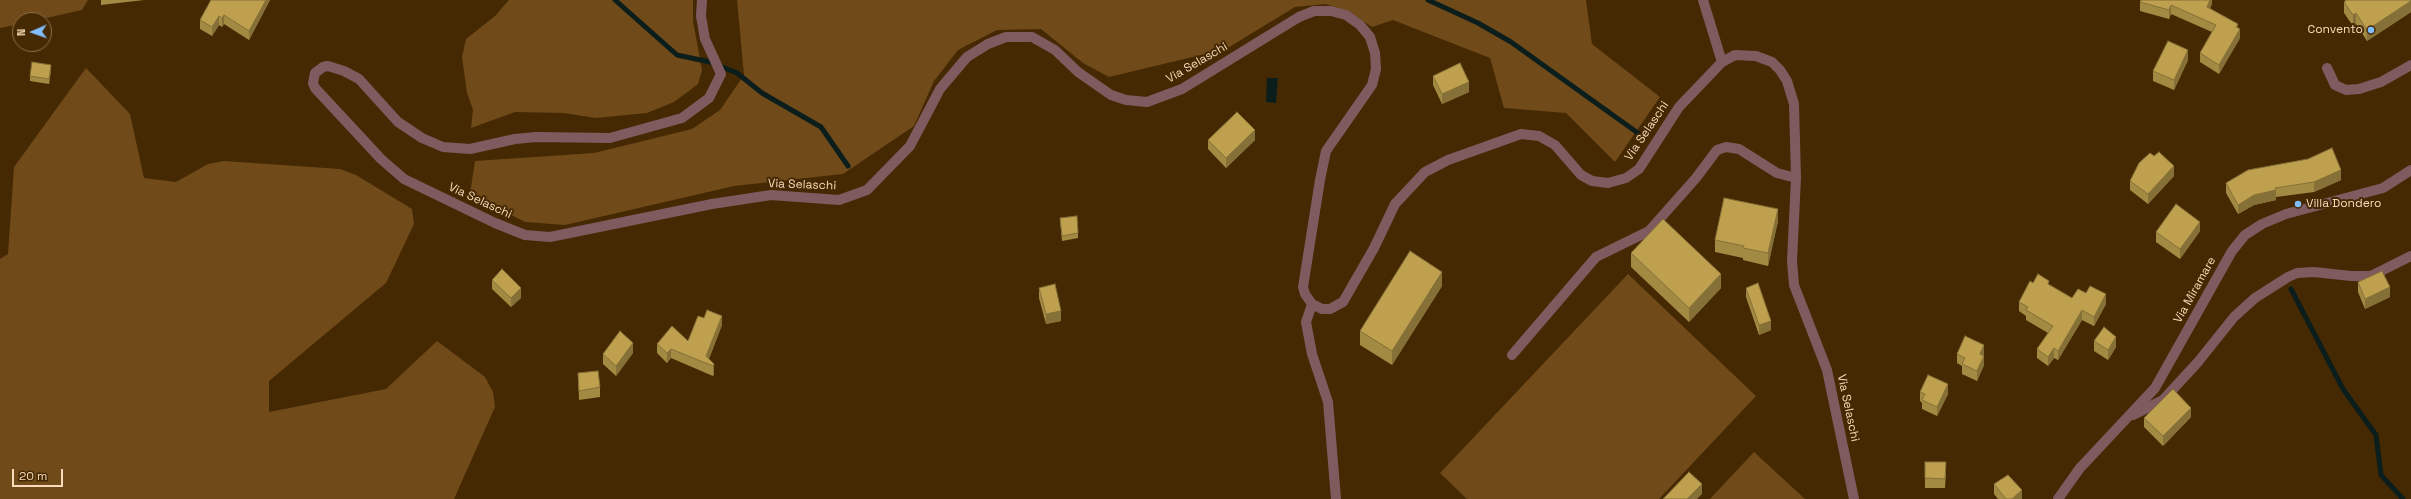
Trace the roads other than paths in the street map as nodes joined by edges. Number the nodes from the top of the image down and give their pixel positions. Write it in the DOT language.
graph roads {
  1 [pos="702,0"];
  2 [pos="1703,0"];
  3 [pos="1722,62"];
  4 [pos="2411,65"];
  5 [pos="2327,68"];
  6 [pos="2411,170"];
  7 [pos="1796,178"];
  8 [pos="2411,256"];
  9 [pos="1312,304"];
  10 [pos="1512,355"];
  11 [pos="2126,418"];
  12 [pos="1336,499"];
  13 [pos="1854,499"];
  14 [pos="2058,499"];
  1 -- 9 [label="street, Via Selaschi"];
  2 -- 3 [label="street"];
  3 -- 7 [label="street, Via Selaschi"];
  3 -- 9 [label="street, Via Selaschi"];
  4 -- 5 [label="street"];
  6 -- 11 [label="street, Via Miramare"];
  7 -- 10 [label="street"];
  7 -- 13 [label="street, Via Selaschi"];
  8 -- 11 [label="street"];
  9 -- 12 [label="street"];
  11 -- 14 [label="street, Via Miramare"];
}
